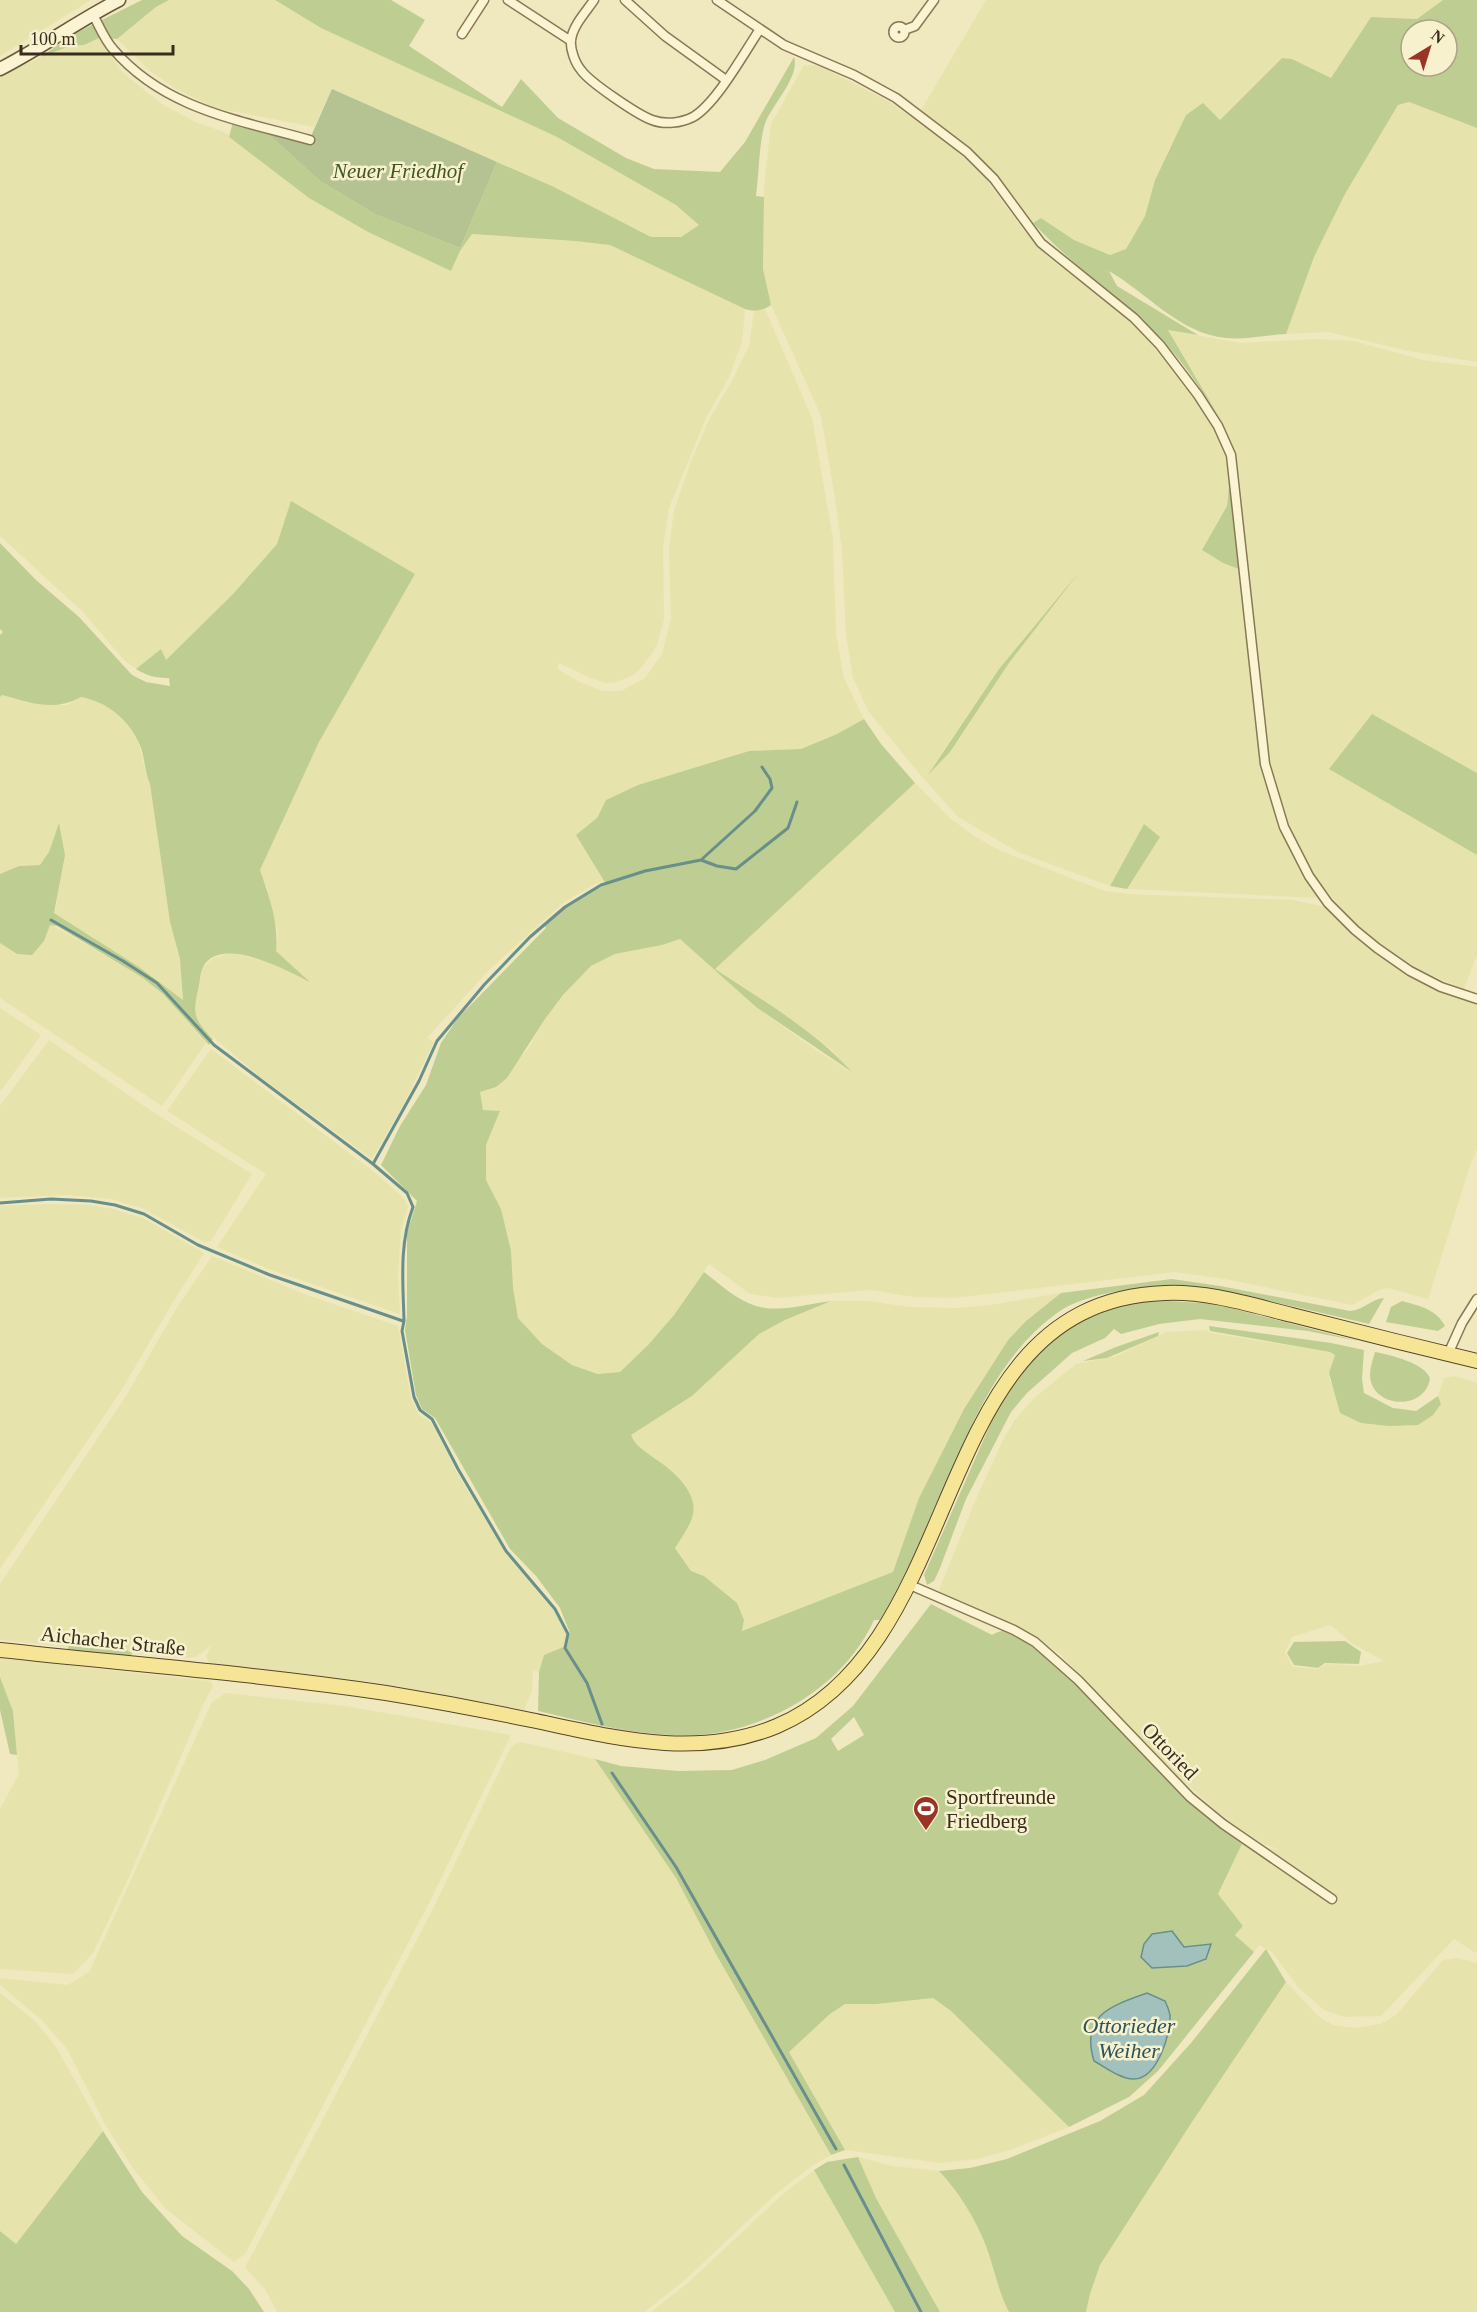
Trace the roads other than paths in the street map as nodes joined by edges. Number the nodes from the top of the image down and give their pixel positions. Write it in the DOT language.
graph roads {
  1 [pos="119,0"];
  2 [pos="484,0"];
  3 [pos="508,0"];
  4 [pos="594,0"];
  5 [pos="625,0"];
  6 [pos="717,0"];
  7 [pos="934,0"];
  8 [pos="93,13"];
  9 [pos="760,30"];
  10 [pos="904,30"];
  11 [pos="462,34"];
  12 [pos="571,41"];
  13 [pos="0,69"];
  14 [pos="726,80"];
  15 [pos="310,140"];
  16 [pos="1477,999"];
  17 [pos="1477,1299"];
  18 [pos="1448,1354"];
  19 [pos="1477,1361"];
  20 [pos="910,1585"];
  21 [pos="0,1650"];
  22 [pos="1332,1899"];
  1 -- 8 [label="main road"];
  2 -- 11 [label="street"];
  3 -- 12 [label="street"];
  4 -- 12 [label="street"];
  5 -- 14 [label="street"];
  6 -- 9 [label="street"];
  7 -- 10 [label="street"];
  8 -- 13 [label="main road"];
  8 -- 15 [label="street"];
  9 -- 14 [label="street"];
  9 -- 16 [label="street"];
  12 -- 14 [label="street"];
  17 -- 18 [label="street"];
  18 -- 19 [label="main road, Aichacher Straße"];
  18 -- 20 [label="main road, Aichacher Straße"];
  20 -- 21 [label="main road, Aichacher Straße"];
  20 -- 22 [label="street, Ottoried"];
}
